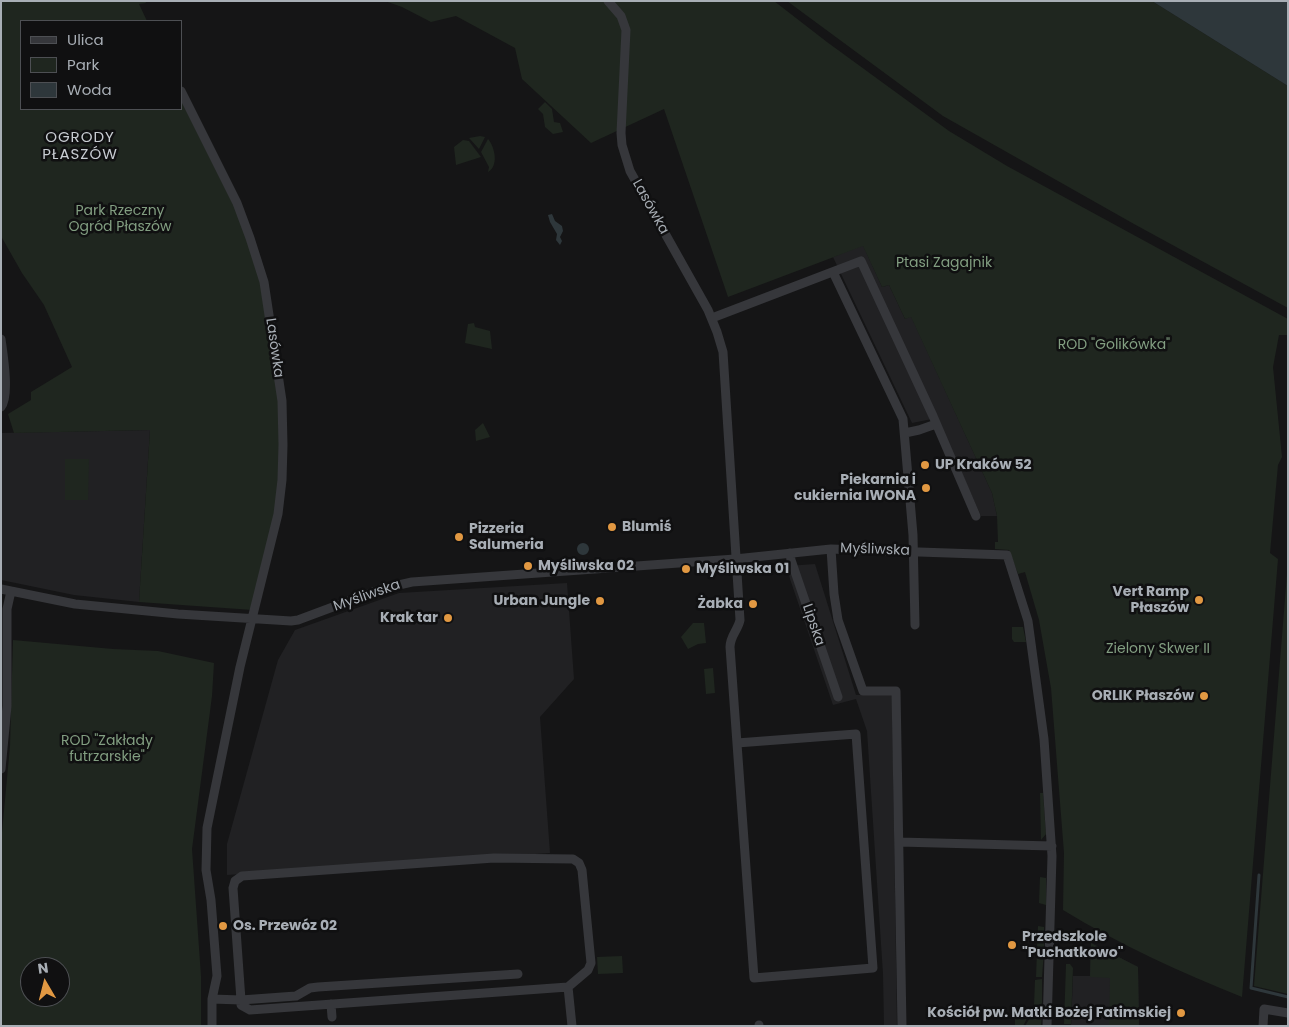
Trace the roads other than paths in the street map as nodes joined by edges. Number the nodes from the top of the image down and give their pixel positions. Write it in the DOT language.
graph roads {
  1 [pos="608,1"];
  2 [pos="182,93"];
  3 [pos="833,272"];
  4 [pos="712,318"];
  5 [pos="1,339"];
  6 [pos="1,407"];
  7 [pos="936,424"];
  8 [pos="905,433"];
  9 [pos="976,516"];
  10 [pos="831,549"];
  11 [pos="914,551"];
  12 [pos="790,553"];
  13 [pos="735,559"];
  14 [pos="1,589"];
  15 [pos="11,591"];
  16 [pos="251,619"];
  17 [pos="915,624"];
  18 [pos="838,697"];
  19 [pos="737,743"];
  20 [pos="1,769"];
  21 [pos="899,842"];
  22 [pos="1052,846"];
  23 [pos="518,974"];
  24 [pos="461,978"];
  25 [pos="568,987"];
  26 [pos="462,995"];
  27 [pos="212,999"];
  28 [pos="241,1000"];
  29 [pos="331,1004"];
  30 [pos="1288,1013"];
  31 [pos="332,1017"];
  32 [pos="212,1026"];
  33 [pos="572,1026"];
  34 [pos="902,1026"];
  35 [pos="1047,1026"];
  36 [pos="1263,1026"];
  1 -- 4 [label="street, Lasówka"];
  2 -- 16 [label="street, Lasówka"];
  3 -- 4 [label="street"];
  3 -- 7 [label="street"];
  3 -- 8 [label="street"];
  4 -- 13 [label="street"];
  5 -- 6 [label="street"];
  7 -- 8 [label="street"];
  7 -- 9 [label="street"];
  8 -- 11 [label="street"];
  10 -- 11 [label="street, Myśliwska"];
  10 -- 12 [label="street, Myśliwska"];
  10 -- 21 [label="street"];
  11 -- 17 [label="street"];
  11 -- 22 [label="street, Myśliwska"];
  12 -- 13 [label="street, Myśliwska"];
  12 -- 18 [label="street, Lipska"];
  13 -- 16 [label="street, Myśliwska"];
  13 -- 19 [label="street"];
  14 -- 15 [label="street, Myśliwska"];
  15 -- 16 [label="street, Myśliwska"];
  15 -- 20 [label="street"];
  16 -- 27 [label="street, Lasówka"];
  19 -- 19 [label="street"];
  21 -- 22 [label="street"];
  21 -- 34 [label="street"];
  22 -- 35 [label="street"];
  23 -- 24 [label="street"];
  24 -- 26 [label="street"];
  24 -- 28 [label="street"];
  25 -- 26 [label="street"];
  25 -- 28 [label="street"];
  25 -- 33 [label="street"];
  26 -- 29 [label="street"];
  27 -- 28 [label="street"];
  27 -- 32 [label="street, Lasówka"];
  28 -- 29 [label="street"];
  29 -- 31 [label="street"];
  30 -- 36 [label="street"];
}
